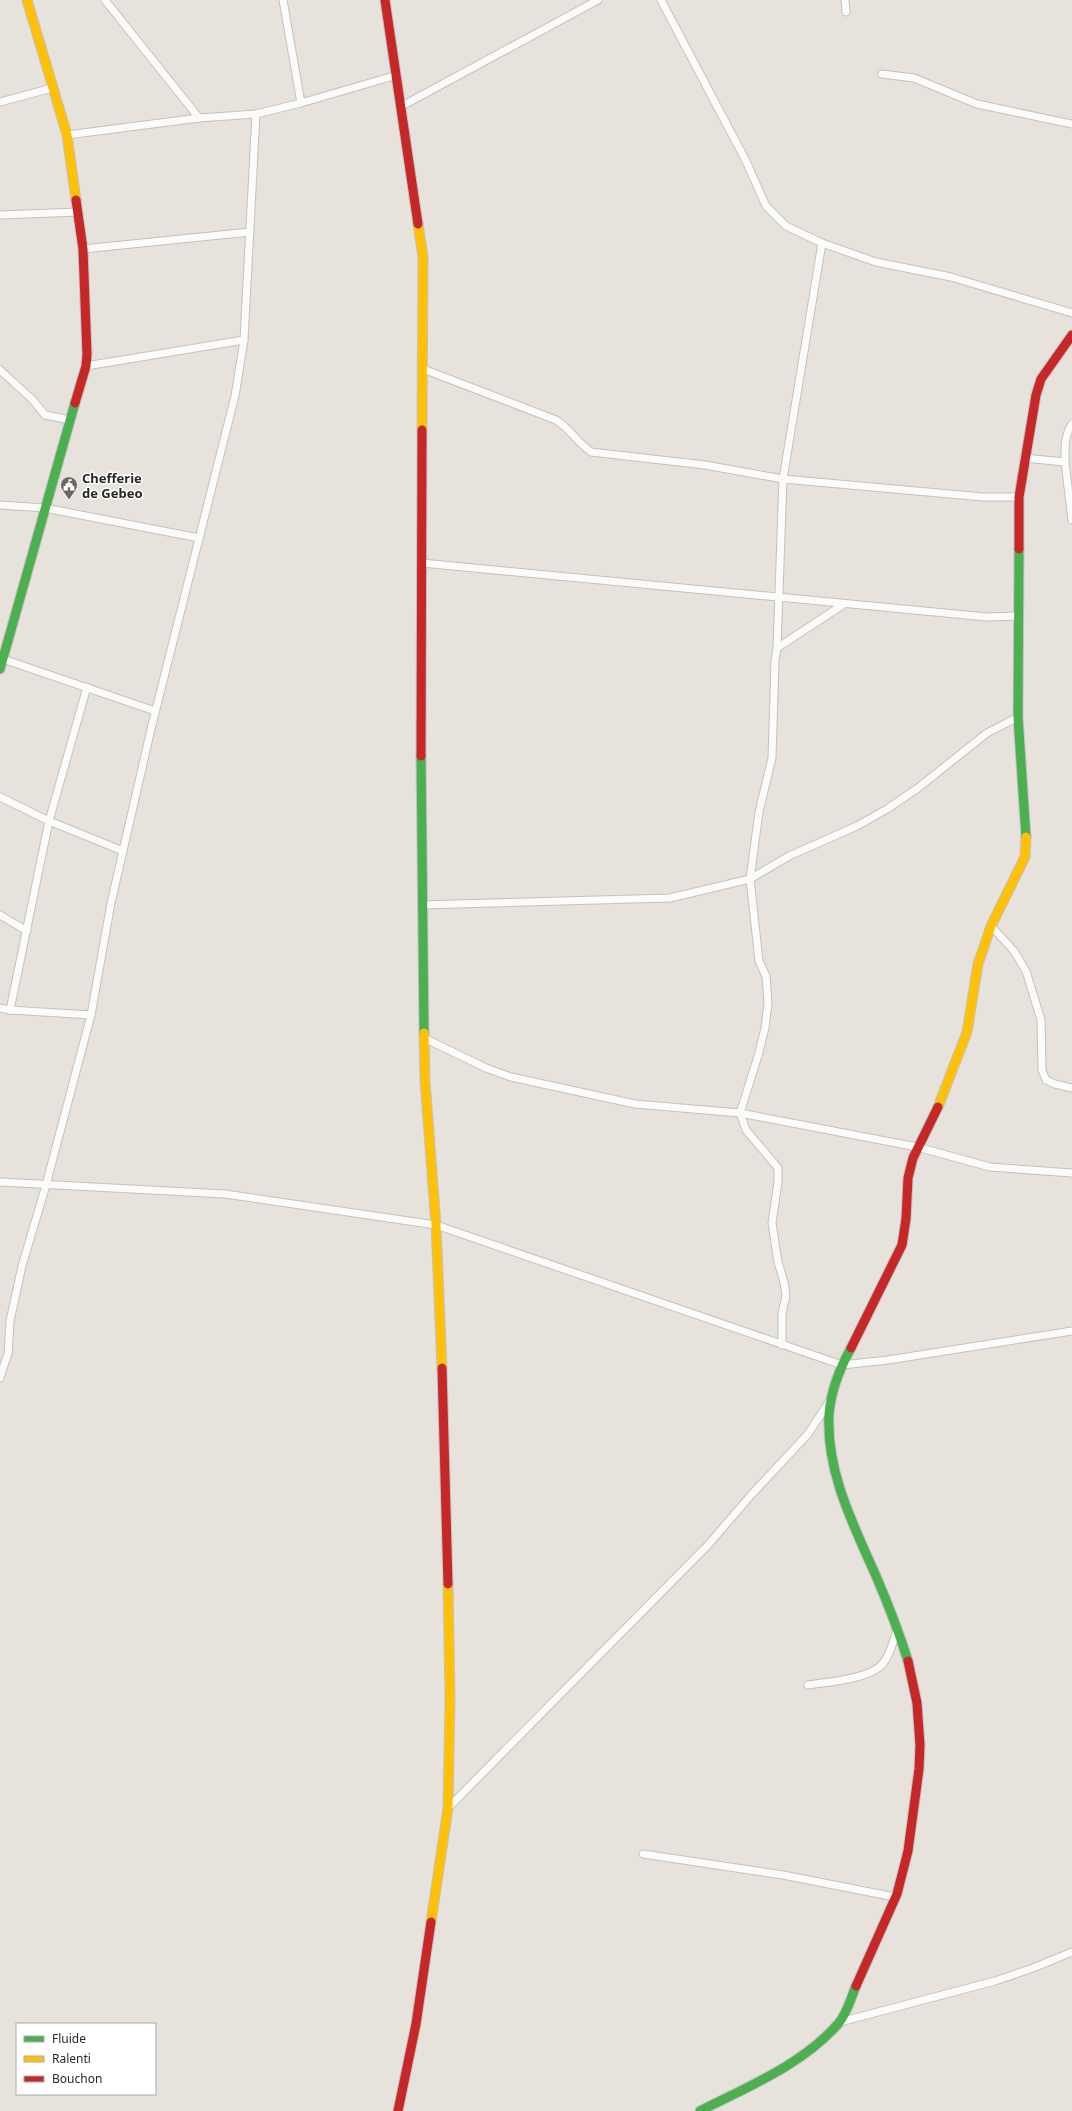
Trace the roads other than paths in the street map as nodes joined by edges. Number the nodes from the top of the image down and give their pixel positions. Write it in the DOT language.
graph roads {
  1 [pos="26,0"];
  2 [pos="105,0"];
  3 [pos="283,0"];
  4 [pos="385,0"];
  5 [pos="598,0"];
  6 [pos="661,0"];
  7 [pos="844,0"];
  8 [pos="846,12"];
  9 [pos="882,74"];
  10 [pos="397,76"];
  11 [pos="52,88"];
  12 [pos="0,102"];
  13 [pos="301,104"];
  14 [pos="402,106"];
  15 [pos="256,114"];
  16 [pos="199,118"];
  17 [pos="1072,124"];
  18 [pos="67,135"];
  19 [pos="79,212"];
  20 [pos="0,215"];
  21 [pos="250,232"];
  22 [pos="822,243"];
  23 [pos="83,249"];
  24 [pos="1072,313"];
  25 [pos="1072,335"];
  26 [pos="244,340"];
  27 [pos="86,366"];
  28 [pos="423,369"];
  29 [pos="0,370"];
  30 [pos="70,420"];
  31 [pos="1072,424"];
  32 [pos="1024,458"];
  33 [pos="1065,462"];
  34 [pos="783,480"];
  35 [pos="1019,497"];
  36 [pos="0,505"];
  37 [pos="45,508"];
  38 [pos="1072,520"];
  39 [pos="199,538"];
  40 [pos="422,563"];
  41 [pos="778,597"];
  42 [pos="844,604"];
  43 [pos="1018,616"];
  44 [pos="777,648"];
  45 [pos="1,658"];
  46 [pos="0,669"];
  47 [pos="87,687"];
  48 [pos="155,711"];
  49 [pos="1018,717"];
  50 [pos="0,797"];
  51 [pos="49,821"];
  52 [pos="123,851"];
  53 [pos="750,879"];
  54 [pos="422,905"];
  55 [pos="0,914"];
  56 [pos="991,926"];
  57 [pos="27,931"];
  58 [pos="0,1008"];
  59 [pos="10,1010"];
  60 [pos="91,1015"];
  61 [pos="424,1038"];
  62 [pos="1072,1088"];
  63 [pos="740,1113"];
  64 [pos="917,1147"];
  65 [pos="1072,1173"];
  66 [pos="0,1182"];
  67 [pos="46,1185"];
  68 [pos="436,1225"];
  69 [pos="1072,1331"];
  70 [pos="782,1345"];
  71 [pos="842,1365"];
  72 [pos="0,1378"];
  73 [pos="829,1402"];
  74 [pos="897,1630"];
  75 [pos="808,1685"];
  76 [pos="448,1808"];
  77 [pos="643,1854"];
  78 [pos="895,1897"];
  79 [pos="1072,1952"];
  80 [pos="840,2022"];
  81 [pos="398,2111"];
  82 [pos="700,2111"];
  1 -- 11 [label="street"];
  2 -- 16 [label="street"];
  3 -- 13 [label="street"];
  4 -- 10 [label="street"];
  5 -- 14 [label="street"];
  6 -- 22 [label="street"];
  7 -- 8 [label="street"];
  9 -- 17 [label="street"];
  10 -- 13 [label="street"];
  10 -- 14 [label="street"];
  11 -- 12 [label="street"];
  11 -- 18 [label="street"];
  13 -- 15 [label="street"];
  14 -- 28 [label="street"];
  15 -- 16 [label="street"];
  15 -- 21 [label="street"];
  16 -- 18 [label="street"];
  18 -- 19 [label="street"];
  19 -- 20 [label="street"];
  19 -- 23 [label="street"];
  21 -- 23 [label="street"];
  21 -- 26 [label="street"];
  22 -- 24 [label="street"];
  22 -- 34 [label="street"];
  23 -- 27 [label="street"];
  25 -- 32 [label="street"];
  26 -- 27 [label="street"];
  26 -- 39 [label="street"];
  27 -- 30 [label="street"];
  28 -- 34 [label="street"];
  28 -- 40 [label="street"];
  29 -- 30 [label="street"];
  30 -- 37 [label="street"];
  31 -- 33 [label="street"];
  32 -- 33 [label="street"];
  32 -- 35 [label="street"];
  33 -- 38 [label="street"];
  34 -- 35 [label="street"];
  34 -- 41 [label="street"];
  35 -- 43 [label="street"];
  36 -- 37 [label="street"];
  37 -- 39 [label="street"];
  37 -- 45 [label="street"];
  39 -- 48 [label="street"];
  40 -- 41 [label="street"];
  40 -- 54 [label="street"];
  41 -- 42 [label="street"];
  41 -- 44 [label="street"];
  42 -- 43 [label="street"];
  42 -- 44 [label="street"];
  43 -- 49 [label="street"];
  44 -- 53 [label="street"];
  45 -- 46 [label="street"];
  45 -- 47 [label="street"];
  47 -- 48 [label="street"];
  47 -- 51 [label="street"];
  48 -- 52 [label="street"];
  49 -- 53 [label="street"];
  49 -- 56 [label="street"];
  50 -- 51 [label="street"];
  51 -- 52 [label="street"];
  51 -- 57 [label="street"];
  52 -- 60 [label="street"];
  53 -- 54 [label="street"];
  53 -- 63 [label="street"];
  54 -- 61 [label="street"];
  55 -- 57 [label="street"];
  56 -- 62 [label="street"];
  56 -- 64 [label="street"];
  57 -- 59 [label="street"];
  58 -- 59 [label="street"];
  59 -- 60 [label="street"];
  60 -- 67 [label="street"];
  61 -- 63 [label="street"];
  61 -- 68 [label="street"];
  63 -- 64 [label="street"];
  63 -- 70 [label="street"];
  64 -- 65 [label="street"];
  64 -- 71 [label="street"];
  66 -- 67 [label="street"];
  67 -- 68 [label="street"];
  67 -- 72 [label="street"];
  68 -- 70 [label="street"];
  68 -- 76 [label="street"];
  69 -- 71 [label="street"];
  70 -- 71 [label="street"];
  71 -- 73 [label="street"];
  73 -- 74 [label="street"];
  73 -- 76 [label="street"];
  74 -- 75 [label="street"];
  74 -- 78 [label="street"];
  76 -- 81 [label="street"];
  77 -- 78 [label="street"];
  78 -- 80 [label="street"];
  79 -- 80 [label="street"];
  80 -- 82 [label="street"];
}
